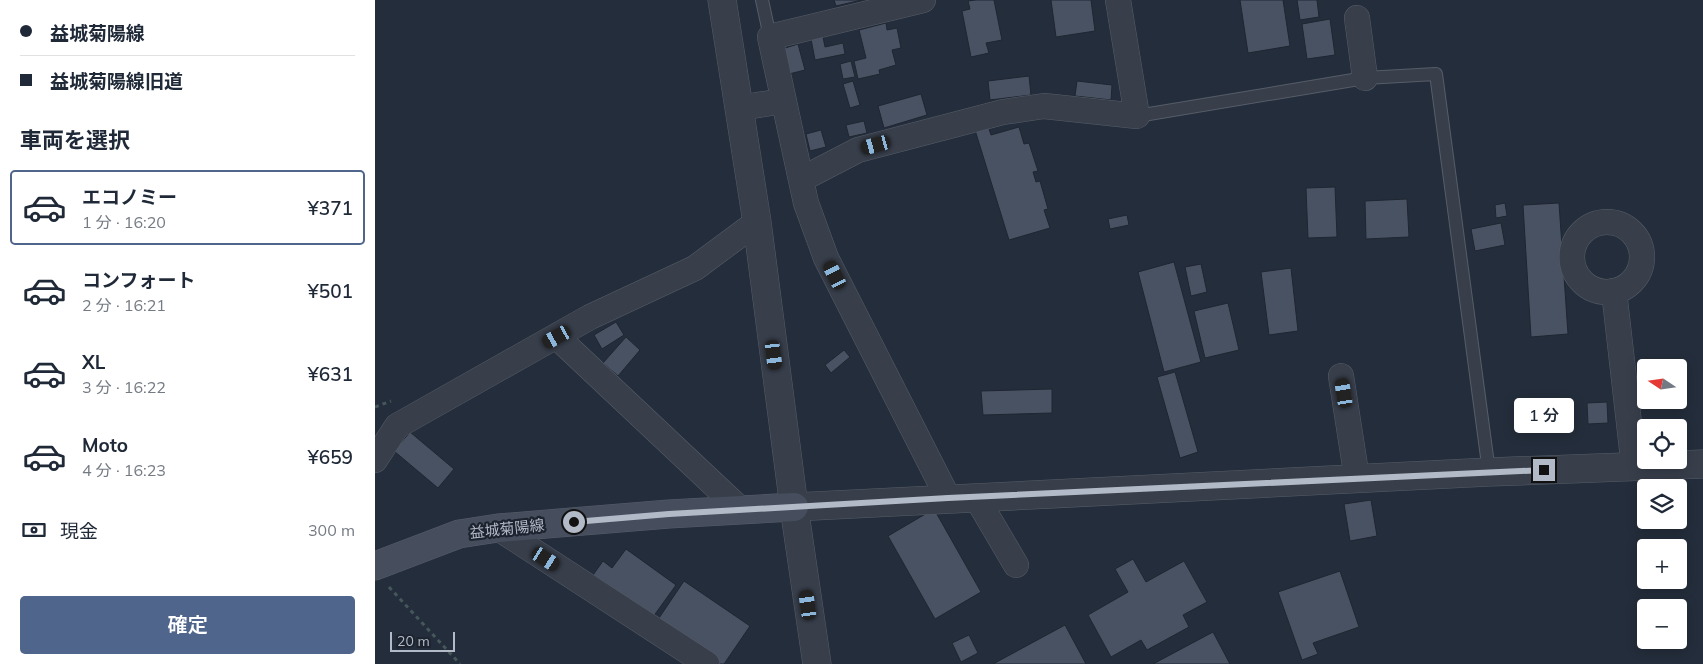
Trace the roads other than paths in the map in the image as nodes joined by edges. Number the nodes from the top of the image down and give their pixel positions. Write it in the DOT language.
graph roads {
  1 [pos="722,0"];
  2 [pos="762,0"];
  3 [pos="923,0"];
  4 [pos="1118,0"];
  5 [pos="1357,18"];
  6 [pos="771,37"];
  7 [pos="1365,78"];
  8 [pos="783,101"];
  9 [pos="739,108"];
  10 [pos="1137,116"];
  11 [pos="802,179"];
  12 [pos="757,222"];
  13 [pos="1614,291"];
  14 [pos="557,337"];
  15 [pos="1341,376"];
  16 [pos="375,460"];
  17 [pos="1703,464"];
  18 [pos="1634,467"];
  19 [pos="1489,472"];
  20 [pos="1357,479"];
  21 [pos="976,497"];
  22 [pos="948,498"];
  23 [pos="794,507"];
  24 [pos="741,510"];
  25 [pos="498,528"];
  26 [pos="1016,565"];
  27 [pos="381,576"];
  28 [pos="707,664"];
  29 [pos="817,664"];
  1 -- 9 [label="street"];
  2 -- 6 [label="lane"];
  3 -- 6 [label="street"];
  4 -- 10 [label="street"];
  5 -- 7 [label="street"];
  6 -- 8 [label="street"];
  7 -- 10 [label="lane"];
  7 -- 19 [label="lane"];
  8 -- 9 [label="street"];
  8 -- 11 [label="street"];
  9 -- 12 [label="street"];
  10 -- 11 [label="street"];
  11 -- 22 [label="street"];
  12 -- 14 [label="street"];
  12 -- 23 [label="street"];
  13 -- 18 [label="street"];
  14 -- 16 [label="street"];
  14 -- 24 [label="street"];
  15 -- 20 [label="street"];
  17 -- 18 [label="street"];
  18 -- 19 [label="street"];
  19 -- 20 [label="street"];
  20 -- 21 [label="street"];
  21 -- 22 [label="street"];
  21 -- 26 [label="street"];
  22 -- 23 [label="street"];
  23 -- 24 [label="main road, 益城菊陽線"];
  23 -- 29 [label="street"];
  24 -- 25 [label="main road, 益城菊陽線"];
  25 -- 27 [label="main road, 益城菊陽線"];
  25 -- 28 [label="street"];
}
